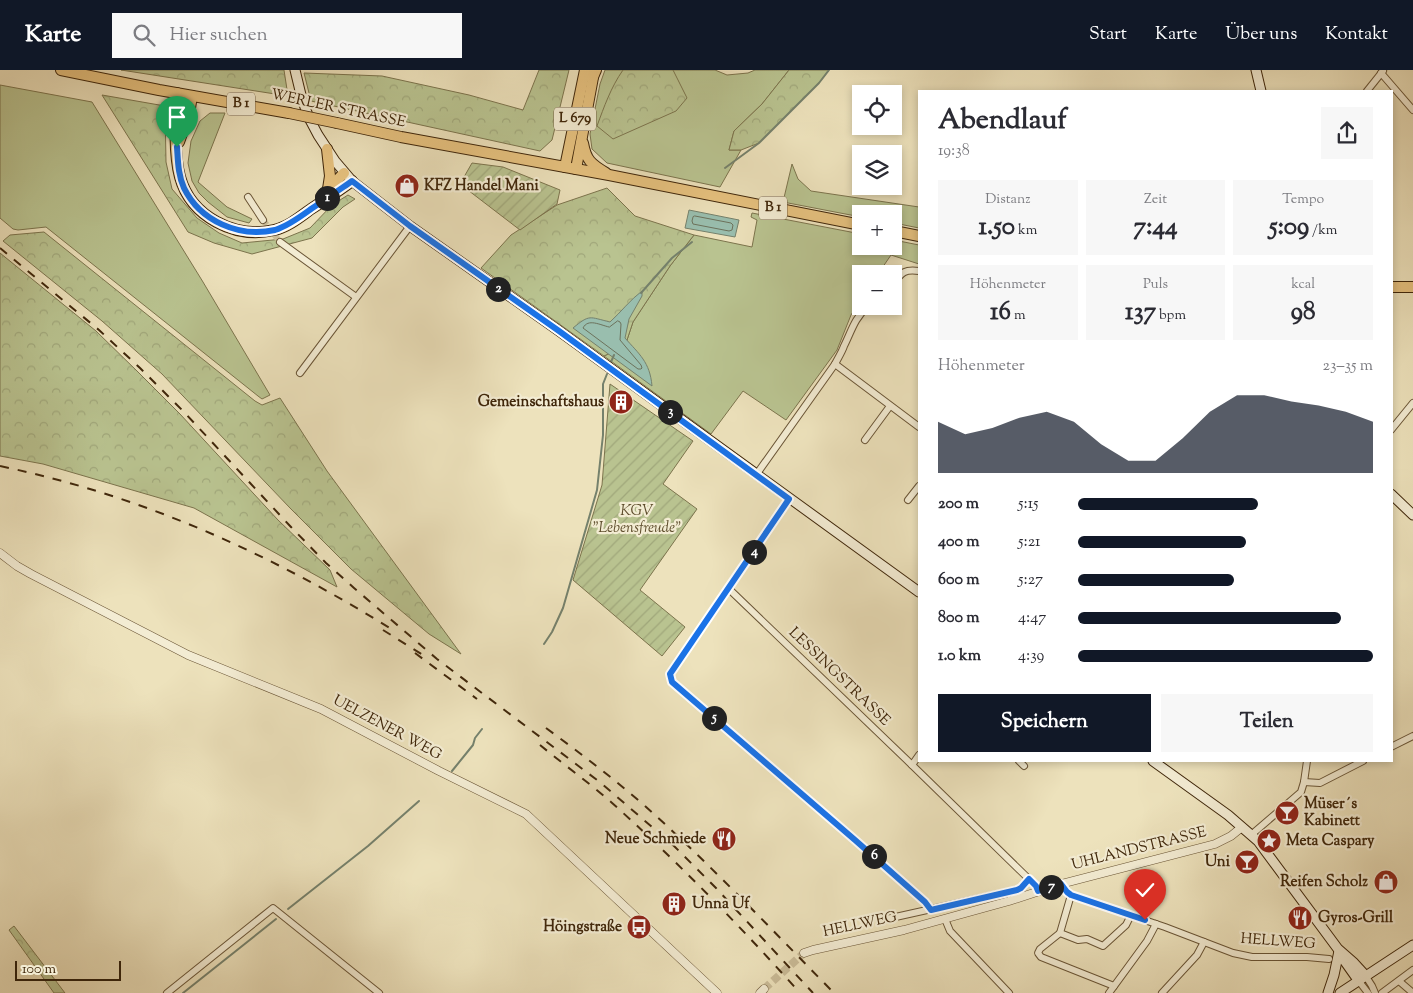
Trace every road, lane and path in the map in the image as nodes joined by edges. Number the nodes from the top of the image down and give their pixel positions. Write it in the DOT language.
graph roads {
  1 [pos="62,70"];
  2 [pos="295,70"];
  3 [pos="585,70"];
  4 [pos="1256,70"];
  5 [pos="1382,71"];
  6 [pos="594,73"];
  7 [pos="1261,90"];
  8 [pos="1368,90"];
  9 [pos="177,93"];
  10 [pos="192,96"];
  11 [pos="1413,110"];
  12 [pos="582,135"];
  13 [pos="177,147"];
  14 [pos="326,149"];
  15 [pos="565,167"];
  16 [pos="576,169"];
  17 [pos="344,173"];
  18 [pos="609,175"];
  19 [pos="352,181"];
  20 [pos="328,190"];
  21 [pos="248,197"];
  22 [pos="307,212"];
  23 [pos="263,220"];
  24 [pos="852,223"];
  25 [pos="410,226"];
  26 [pos="902,233"];
  27 [pos="918,236"];
  28 [pos="280,242"];
  29 [pos="918,271"];
  30 [pos="902,274"];
  31 [pos="1393,287"];
  32 [pos="1413,287"];
  33 [pos="356,297"];
  34 [pos="860,315"];
  35 [pos="835,364"];
  36 [pos="300,373"];
  37 [pos="1413,402"];
  38 [pos="890,406"];
  39 [pos="918,425"];
  40 [pos="1393,427"];
  41 [pos="865,440"];
  42 [pos="756,475"];
  43 [pos="918,487"];
  44 [pos="1393,496"];
  45 [pos="789,499"];
  46 [pos="908,500"];
  47 [pos="1413,515"];
  48 [pos="0,553"];
  49 [pos="729,589"];
  50 [pos="918,591"];
  51 [pos="1413,736"];
  52 [pos="1393,746"];
  53 [pos="918,756"];
  54 [pos="1154,762"];
  55 [pos="1307,762"];
  56 [pos="1362,762"];
  57 [pos="912,765"];
  58 [pos="1304,782"];
  59 [pos="1242,827"];
  60 [pos="1251,835"];
  61 [pos="1029,879"];
  62 [pos="1061,884"];
  63 [pos="1038,891"];
  64 [pos="1071,895"];
  65 [pos="931,910"];
  66 [pos="1131,915"];
  67 [pos="945,919"];
  68 [pos="882,920"];
  69 [pos="1156,924"];
  70 [pos="1060,933"];
  71 [pos="1204,942"];
  72 [pos="1413,945"];
  73 [pos="1338,950"];
  74 [pos="804,953"];
  75 [pos="1329,959"];
  76 [pos="1354,963"];
  77 [pos="1374,969"];
  78 [pos="1413,970"];
  79 [pos="1362,978"];
  80 [pos="1399,981"];
  81 [pos="1114,986"];
  82 [pos="167,993"];
  83 [pos="379,993"];
  84 [pos="717,993"];
  85 [pos="1009,993"];
  86 [pos="1109,993"];
  87 [pos="1162,993"];
  88 [pos="1328,993"];
  89 [pos="1340,993"];
  90 [pos="1368,993"];
  91 [pos="1375,993"];
  92 [pos="1382,993"];
  93 [pos="1413,993"];
  1 -- 9 [label="main road, WERLER STRASSE / B 1"];
  2 -- 14 [label="main road"];
  3 -- 15 [label="main road, L 679"];
  4 -- 7 [label="main road"];
  5 -- 8 [label="street"];
  5 -- 11 [label="street"];
  6 -- 12 [label="main road, L 679"];
  9 -- 10 [label="main road, WERLER STRASSE / B 1"];
  9 -- 13 [label="main road"];
  10 -- 13 [label="main road"];
  10 -- 15 [label="main road, WERLER STRASSE / B 1, bridge"];
  12 -- 16 [label="main road, L 679"];
  12 -- 18 [label="main road, B 1"];
  13 -- 22 [label="main road"];
  14 -- 17 [label="main road"];
  14 -- 20 [label="main road"];
  15 -- 16 [label="main road, WERLER STRASSE / B 1"];
  16 -- 18 [label="main road, WERLER STRASSE / B 1"];
  17 -- 19 [label="main road"];
  17 -- 20 [label="main road"];
  18 -- 24 [label="main road, B 1"];
  19 -- 22 [label="main road"];
  19 -- 25 [label="main road"];
  20 -- 22 [label="main road"];
  21 -- 23 [label="street"];
  25 -- 33 [label="street"];
  25 -- 42 [label="main road"];
  26 -- 27 [label="main road"];
  28 -- 33 [label="street"];
  29 -- 30 [label="street"];
  31 -- 32 [label="main road"];
  33 -- 36 [label="street"];
  34 -- 35 [label="street"];
  35 -- 38 [label="street"];
  35 -- 42 [label="street"];
  37 -- 40 [label="street"];
  38 -- 39 [label="street"];
  38 -- 41 [label="street"];
  42 -- 45 [label="main road"];
  43 -- 46 [label="street"];
  44 -- 47 [label="main road"];
  45 -- 49 [label="street"];
  45 -- 50 [label="main road"];
  48 -- 84 [label="street, UELZENER WEG"];
  49 -- 57 [label="street, LESSINGSTRASSE"];
  49 -- 65 [label="street"];
  51 -- 52 [label="street"];
  53 -- 57 [label="street"];
  54 -- 59 [label="main road"];
  55 -- 58 [label="street"];
  56 -- 58 [label="street"];
  57 -- 61 [label="street, LESSINGSTRASSE"];
  58 -- 60 [label="street"];
  59 -- 60 [label="main road"];
  59 -- 62 [label="street, UHLANDSTRASSE"];
  60 -- 73 [label="main road"];
  61 -- 63 [label="street, LESSINGSTRASSE"];
  61 -- 65 [label="street, HELLWEG"];
  62 -- 63 [label="street, UHLANDSTRASSE"];
  62 -- 64 [label="street, HELLWEG"];
  63 -- 67 [label="street, HELLWEG"];
  64 -- 66 [label="street, HELLWEG"];
  64 -- 70 [label="street"];
  65 -- 68 [label="street, HELLWEG"];
  66 -- 69 [label="street, HELLWEG"];
  66 -- 70 [label="street"];
  67 -- 74 [label="street, HELLWEG"];
  67 -- 85 [label="street"];
  69 -- 71 [label="street, HELLWEG"];
  69 -- 81 [label="street"];
  70 -- 81 [label="street"];
  71 -- 75 [label="street, HELLWEG"];
  71 -- 87 [label="street"];
  72 -- 77 [label="main road"];
  73 -- 76 [label="main road"];
  73 -- 79 [label="main road"];
  73 -- 88 [label="main road"];
  76 -- 77 [label="main road"];
  76 -- 79 [label="main road"];
  77 -- 79 [label="main road"];
  78 -- 80 [label="street"];
  79 -- 89 [label="main road"];
  79 -- 90 [label="street"];
  79 -- 91 [label="street"];
  80 -- 92 [label="street"];
  80 -- 93 [label="street"];
  81 -- 86 [label="street"];
  82 -- 83 [label="street"];
}
